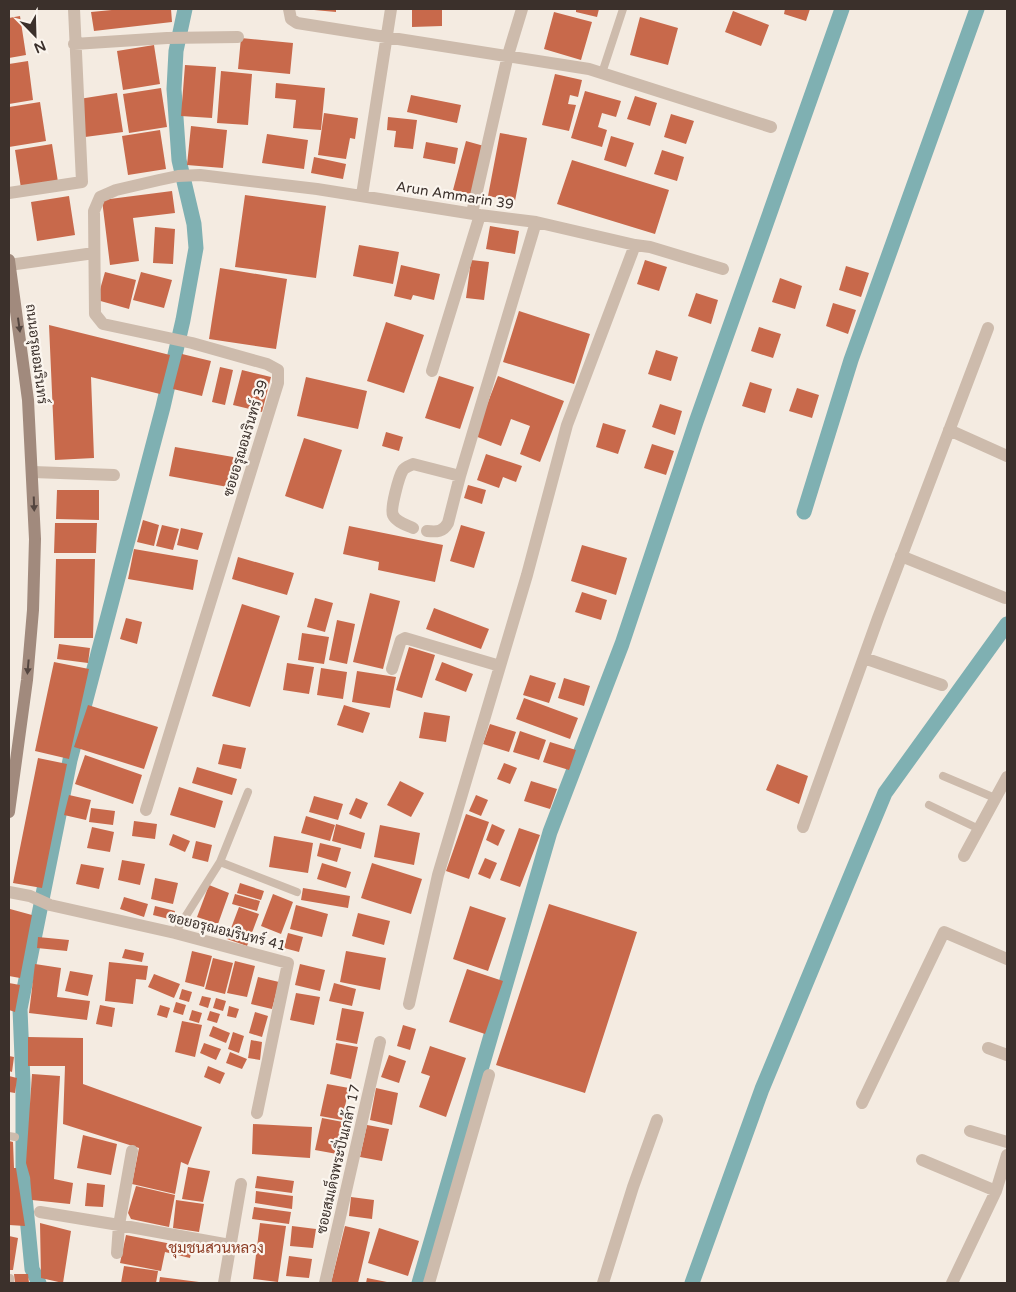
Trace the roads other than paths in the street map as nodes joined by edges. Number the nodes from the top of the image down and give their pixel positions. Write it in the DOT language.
graph roads {
  1 [pos="74,9"];
  2 [pos="289,9"];
  3 [pos="391,9"];
  4 [pos="522,9"];
  5 [pos="623,9"];
  6 [pos="238,36"];
  7 [pos="386,38"];
  8 [pos="74,44"];
  9 [pos="508,55"];
  10 [pos="602,73"];
  11 [pos="771,127"];
  12 [pos="9,193"];
  13 [pos="362,195"];
  14 [pos="476,214"];
  15 [pos="536,222"];
  16 [pos="635,245"];
  17 [pos="94,253"];
  18 [pos="9,262"];
  19 [pos="723,270"];
  20 [pos="988,328"];
  21 [pos="432,371"];
  22 [pos="949,430"];
  23 [pos="1007,456"];
  24 [pos="33,472"];
  25 [pos="114,475"];
  26 [pos="460,476"];
  27 [pos="413,528"];
  28 [pos="427,532"];
  29 [pos="901,556"];
  30 [pos="1005,598"];
  31 [pos="864,658"];
  32 [pos="500,666"];
  33 [pos="392,669"];
  34 [pos="942,685"];
  35 [pos="943,776"];
  36 [pos="1007,777"];
  37 [pos="248,792"];
  38 [pos="995,798"];
  39 [pos="929,806"];
  40 [pos="146,810"];
  41 [pos="9,812"];
  42 [pos="803,827"];
  43 [pos="979,828"];
  44 [pos="964,856"];
  45 [pos="220,862"];
  46 [pos="9,892"];
  47 [pos="297,892"];
  48 [pos="175,933"];
  49 [pos="1007,959"];
  50 [pos="409,1004"];
  51 [pos="380,1042"];
  52 [pos="988,1048"];
  53 [pos="1007,1055"];
  54 [pos="489,1075"];
  55 [pos="862,1104"];
  56 [pos="257,1113"];
  57 [pos="657,1120"];
  58 [pos="970,1132"];
  59 [pos="1007,1142"];
  60 [pos="132,1151"];
  61 [pos="1007,1156"];
  62 [pos="922,1160"];
  63 [pos="241,1184"];
  64 [pos="996,1191"];
  65 [pos="40,1212"];
  66 [pos="119,1225"];
  67 [pos="230,1245"];
  68 [pos="117,1253"];
  69 [pos="224,1283"];
  70 [pos="325,1283"];
  71 [pos="429,1283"];
  72 [pos="603,1283"];
  73 [pos="952,1283"];
  1 -- 8 [label="street"];
  2 -- 7 [label="street"];
  3 -- 7 [label="street"];
  4 -- 9 [label="street"];
  5 -- 10 [label="lane"];
  6 -- 8 [label="street"];
  7 -- 9 [label="street"];
  7 -- 13 [label="street"];
  8 -- 12 [label="street"];
  9 -- 10 [label="street"];
  9 -- 14 [label="street"];
  10 -- 11 [label="street"];
  13 -- 14 [label="street, Arun Ammarin 39"];
  13 -- 17 [label="street, Arun Ammarin 39"];
  14 -- 15 [label="street, Arun Ammarin 39"];
  14 -- 21 [label="street"];
  15 -- 16 [label="street, Arun Ammarin 39"];
  15 -- 26 [label="street"];
  16 -- 19 [label="street, Arun Ammarin 39"];
  16 -- 32 [label="street"];
  17 -- 18 [label="street"];
  17 -- 40 [label="street, ซอยอรุณอมรินทร์ 39"];
  18 -- 24 [label="main road, ถนนอรุณอมรินทร์, one-way"];
  20 -- 22 [label="street"];
  22 -- 23 [label="street"];
  22 -- 29 [label="street"];
  24 -- 25 [label="street"];
  24 -- 41 [label="main road, ถนนอรุณอมรินทร์, one-way"];
  26 -- 27 [label="street"];
  26 -- 28 [label="street"];
  29 -- 30 [label="street"];
  29 -- 31 [label="street"];
  31 -- 34 [label="street"];
  31 -- 42 [label="street"];
  32 -- 33 [label="street"];
  32 -- 50 [label="street"];
  35 -- 38 [label="lane"];
  36 -- 38 [label="street"];
  37 -- 45 [label="lane"];
  38 -- 43 [label="street"];
  39 -- 43 [label="lane"];
  43 -- 44 [label="street"];
  45 -- 47 [label="lane"];
  45 -- 48 [label="lane"];
  46 -- 48 [label="street, ซอยอรุณอมรินทร์ 41"];
  48 -- 56 [label="street, ซอยอรุณอมรินทร์ 41"];
  49 -- 55 [label="street"];
  51 -- 70 [label="street, ซอยสมเด็จพระปิ่นเกล้า 17"];
  52 -- 53 [label="street"];
  54 -- 71 [label="street"];
  57 -- 72 [label="street"];
  58 -- 59 [label="street"];
  60 -- 66 [label="street"];
  61 -- 64 [label="street"];
  62 -- 64 [label="street"];
  63 -- 67 [label="street"];
  64 -- 73 [label="street"];
  65 -- 66 [label="street"];
  66 -- 67 [label="street"];
  66 -- 68 [label="street"];
  67 -- 69 [label="street"];
}
